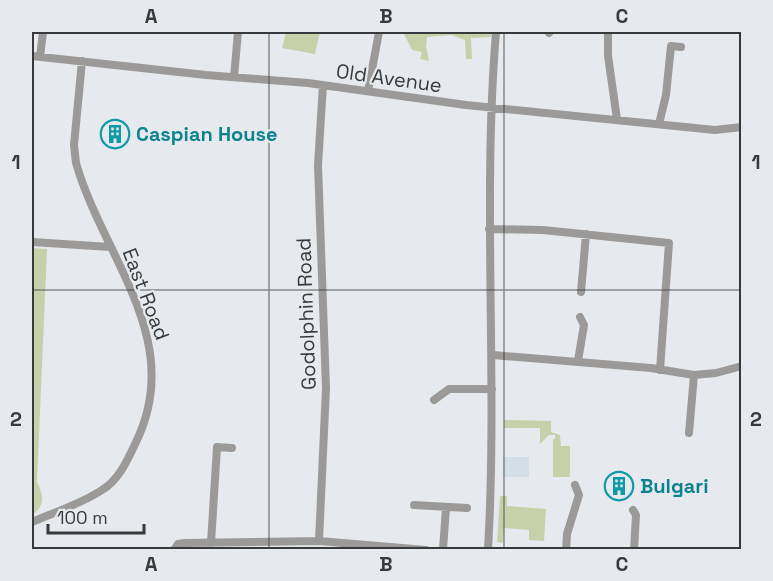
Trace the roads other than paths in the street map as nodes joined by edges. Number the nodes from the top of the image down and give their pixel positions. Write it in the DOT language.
graph roads {
  1 [pos="43,32"];
  2 [pos="238,32"];
  3 [pos="379,32"];
  4 [pos="496,32"];
  5 [pos="608,32"];
  6 [pos="681,47"];
  7 [pos="36,57"];
  8 [pos="82,61"];
  9 [pos="234,76"];
  10 [pos="323,85"];
  11 [pos="368,91"];
  12 [pos="491,108"];
  13 [pos="617,119"];
  14 [pos="659,124"];
  15 [pos="741,127"];
  16 [pos="489,229"];
  17 [pos="586,234"];
  18 [pos="32,242"];
  19 [pos="110,247"];
  20 [pos="581,292"];
  21 [pos="580,317"];
  22 [pos="493,355"];
  23 [pos="579,361"];
  24 [pos="741,366"];
  25 [pos="660,370"];
  26 [pos="694,375"];
  27 [pos="492,389"];
  28 [pos="434,400"];
  29 [pos="689,433"];
  30 [pos="232,448"];
  31 [pos="575,485"];
  32 [pos="414,505"];
  33 [pos="446,507"];
  34 [pos="466,508"];
  35 [pos="633,510"];
  36 [pos="32,522"];
  37 [pos="319,541"];
  38 [pos="212,543"];
  39 [pos="286,545"];
  40 [pos="174,549"];
  41 [pos="426,549"];
  42 [pos="443,549"];
  43 [pos="488,549"];
  44 [pos="566,549"];
  45 [pos="634,549"];
  1 -- 7 [label="street"];
  2 -- 9 [label="street"];
  3 -- 11 [label="street"];
  4 -- 12 [label="street"];
  5 -- 13 [label="street"];
  6 -- 14 [label="street"];
  7 -- 8 [label="street, Old Avenue"];
  8 -- 9 [label="street, Old Avenue"];
  8 -- 19 [label="street, East Road"];
  9 -- 10 [label="street, Old Avenue"];
  10 -- 11 [label="street, Old Avenue"];
  10 -- 37 [label="street, Godolphin Road"];
  11 -- 12 [label="street, Old Avenue"];
  12 -- 13 [label="street, Old Avenue"];
  12 -- 16 [label="street"];
  13 -- 14 [label="street, Old Avenue"];
  14 -- 15 [label="street, Old Avenue"];
  16 -- 17 [label="street"];
  16 -- 22 [label="street"];
  17 -- 20 [label="street"];
  17 -- 25 [label="street"];
  18 -- 19 [label="street"];
  19 -- 36 [label="street, East Road"];
  21 -- 23 [label="street"];
  22 -- 23 [label="street"];
  22 -- 27 [label="street"];
  23 -- 25 [label="street"];
  24 -- 26 [label="street"];
  25 -- 26 [label="street"];
  26 -- 29 [label="street"];
  27 -- 28 [label="street"];
  27 -- 43 [label="street"];
  30 -- 38 [label="street"];
  31 -- 44 [label="street"];
  32 -- 33 [label="street"];
  33 -- 34 [label="street"];
  33 -- 42 [label="street"];
  35 -- 45 [label="street"];
  37 -- 39 [label="street"];
  37 -- 41 [label="street"];
  38 -- 39 [label="street"];
  38 -- 40 [label="street"];
}
